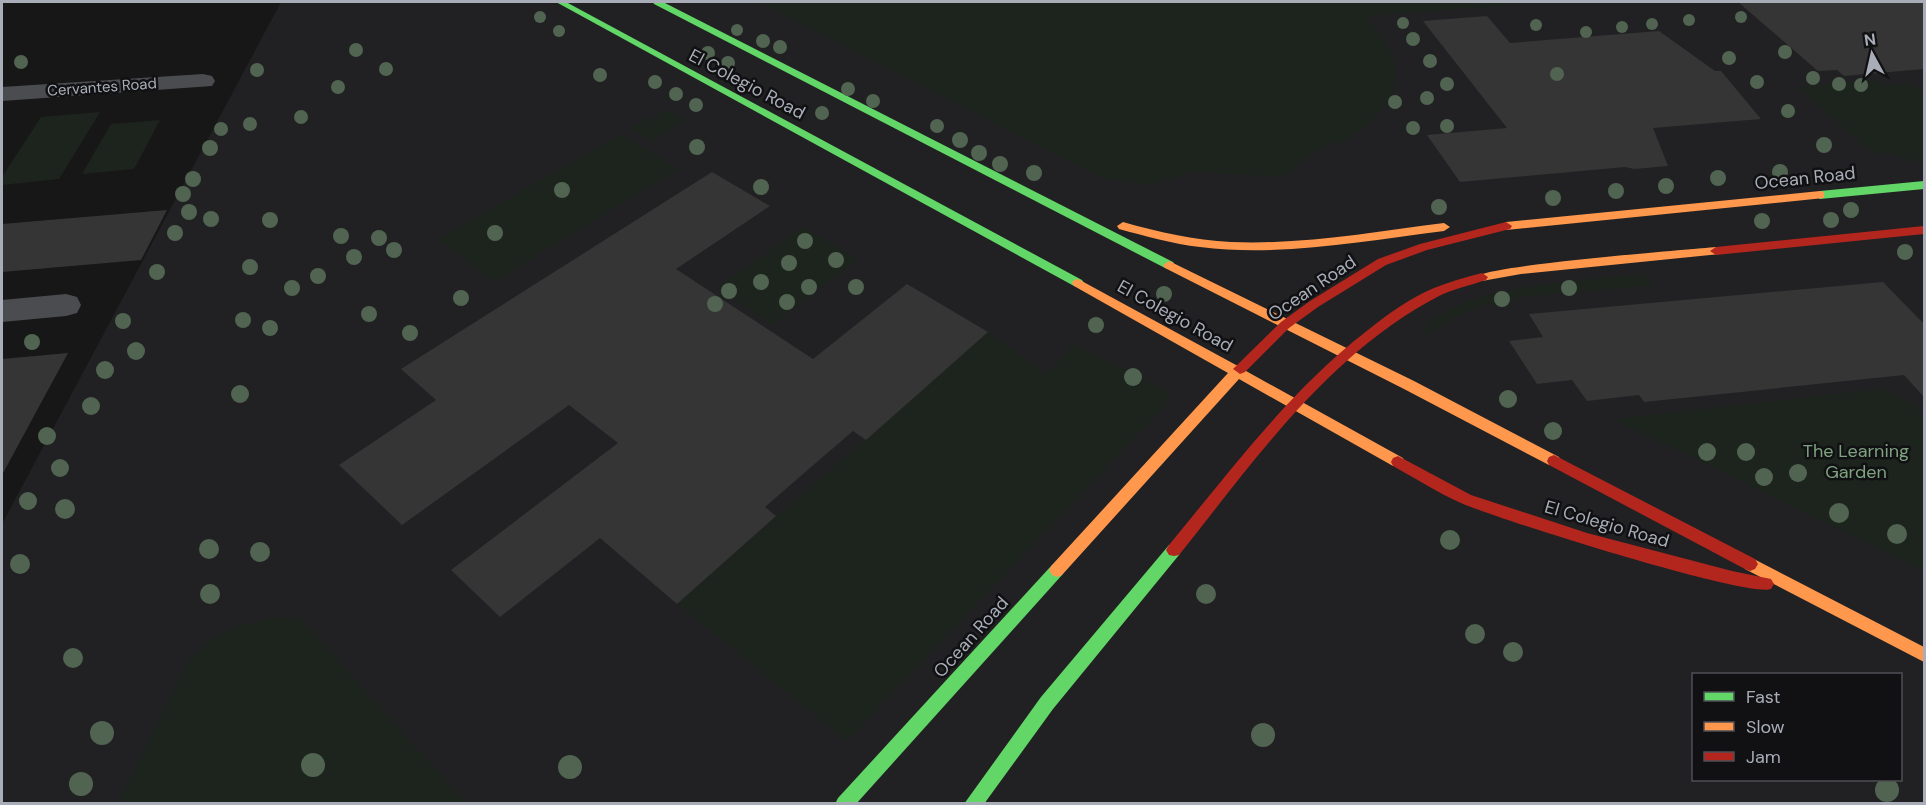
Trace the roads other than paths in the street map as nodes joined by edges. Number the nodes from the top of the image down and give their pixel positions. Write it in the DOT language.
graph roads {
  1 [pos="560,2"];
  2 [pos="657,2"];
  3 [pos="203,81"];
  4 [pos="2,94"];
  5 [pos="1924,184"];
  6 [pos="1039,198"];
  7 [pos="1512,225"];
  8 [pos="1924,230"];
  9 [pos="66,305"];
  10 [pos="2,311"];
  11 [pos="1285,325"];
  12 [pos="1345,355"];
  13 [pos="1237,371"];
  14 [pos="1296,403"];
  15 [pos="1800,590"];
  16 [pos="1924,655"];
  17 [pos="844,804"];
  18 [pos="973,804"];
  1 -- 13 [label="main road, El Colegio Road"];
  2 -- 6 [label="main road, El Colegio Road"];
  3 -- 4 [label="street, Cervantes Road"];
  5 -- 7 [label="main road, Ocean Road"];
  6 -- 7 [label="main road"];
  6 -- 11 [label="main road, El Colegio Road"];
  7 -- 11 [label="main road, Ocean Road"];
  8 -- 12 [label="main road"];
  9 -- 10 [label="street"];
  11 -- 12 [label="main road, El Colegio Road"];
  11 -- 13 [label="main road, Ocean Road"];
  12 -- 14 [label="main road"];
  12 -- 15 [label="main road, El Colegio Road"];
  13 -- 14 [label="main road, El Colegio Road"];
  13 -- 17 [label="main road, Ocean Road"];
  14 -- 15 [label="main road, El Colegio Road"];
  14 -- 18 [label="main road"];
  15 -- 16 [label="main road, El Colegio Road"];
}
